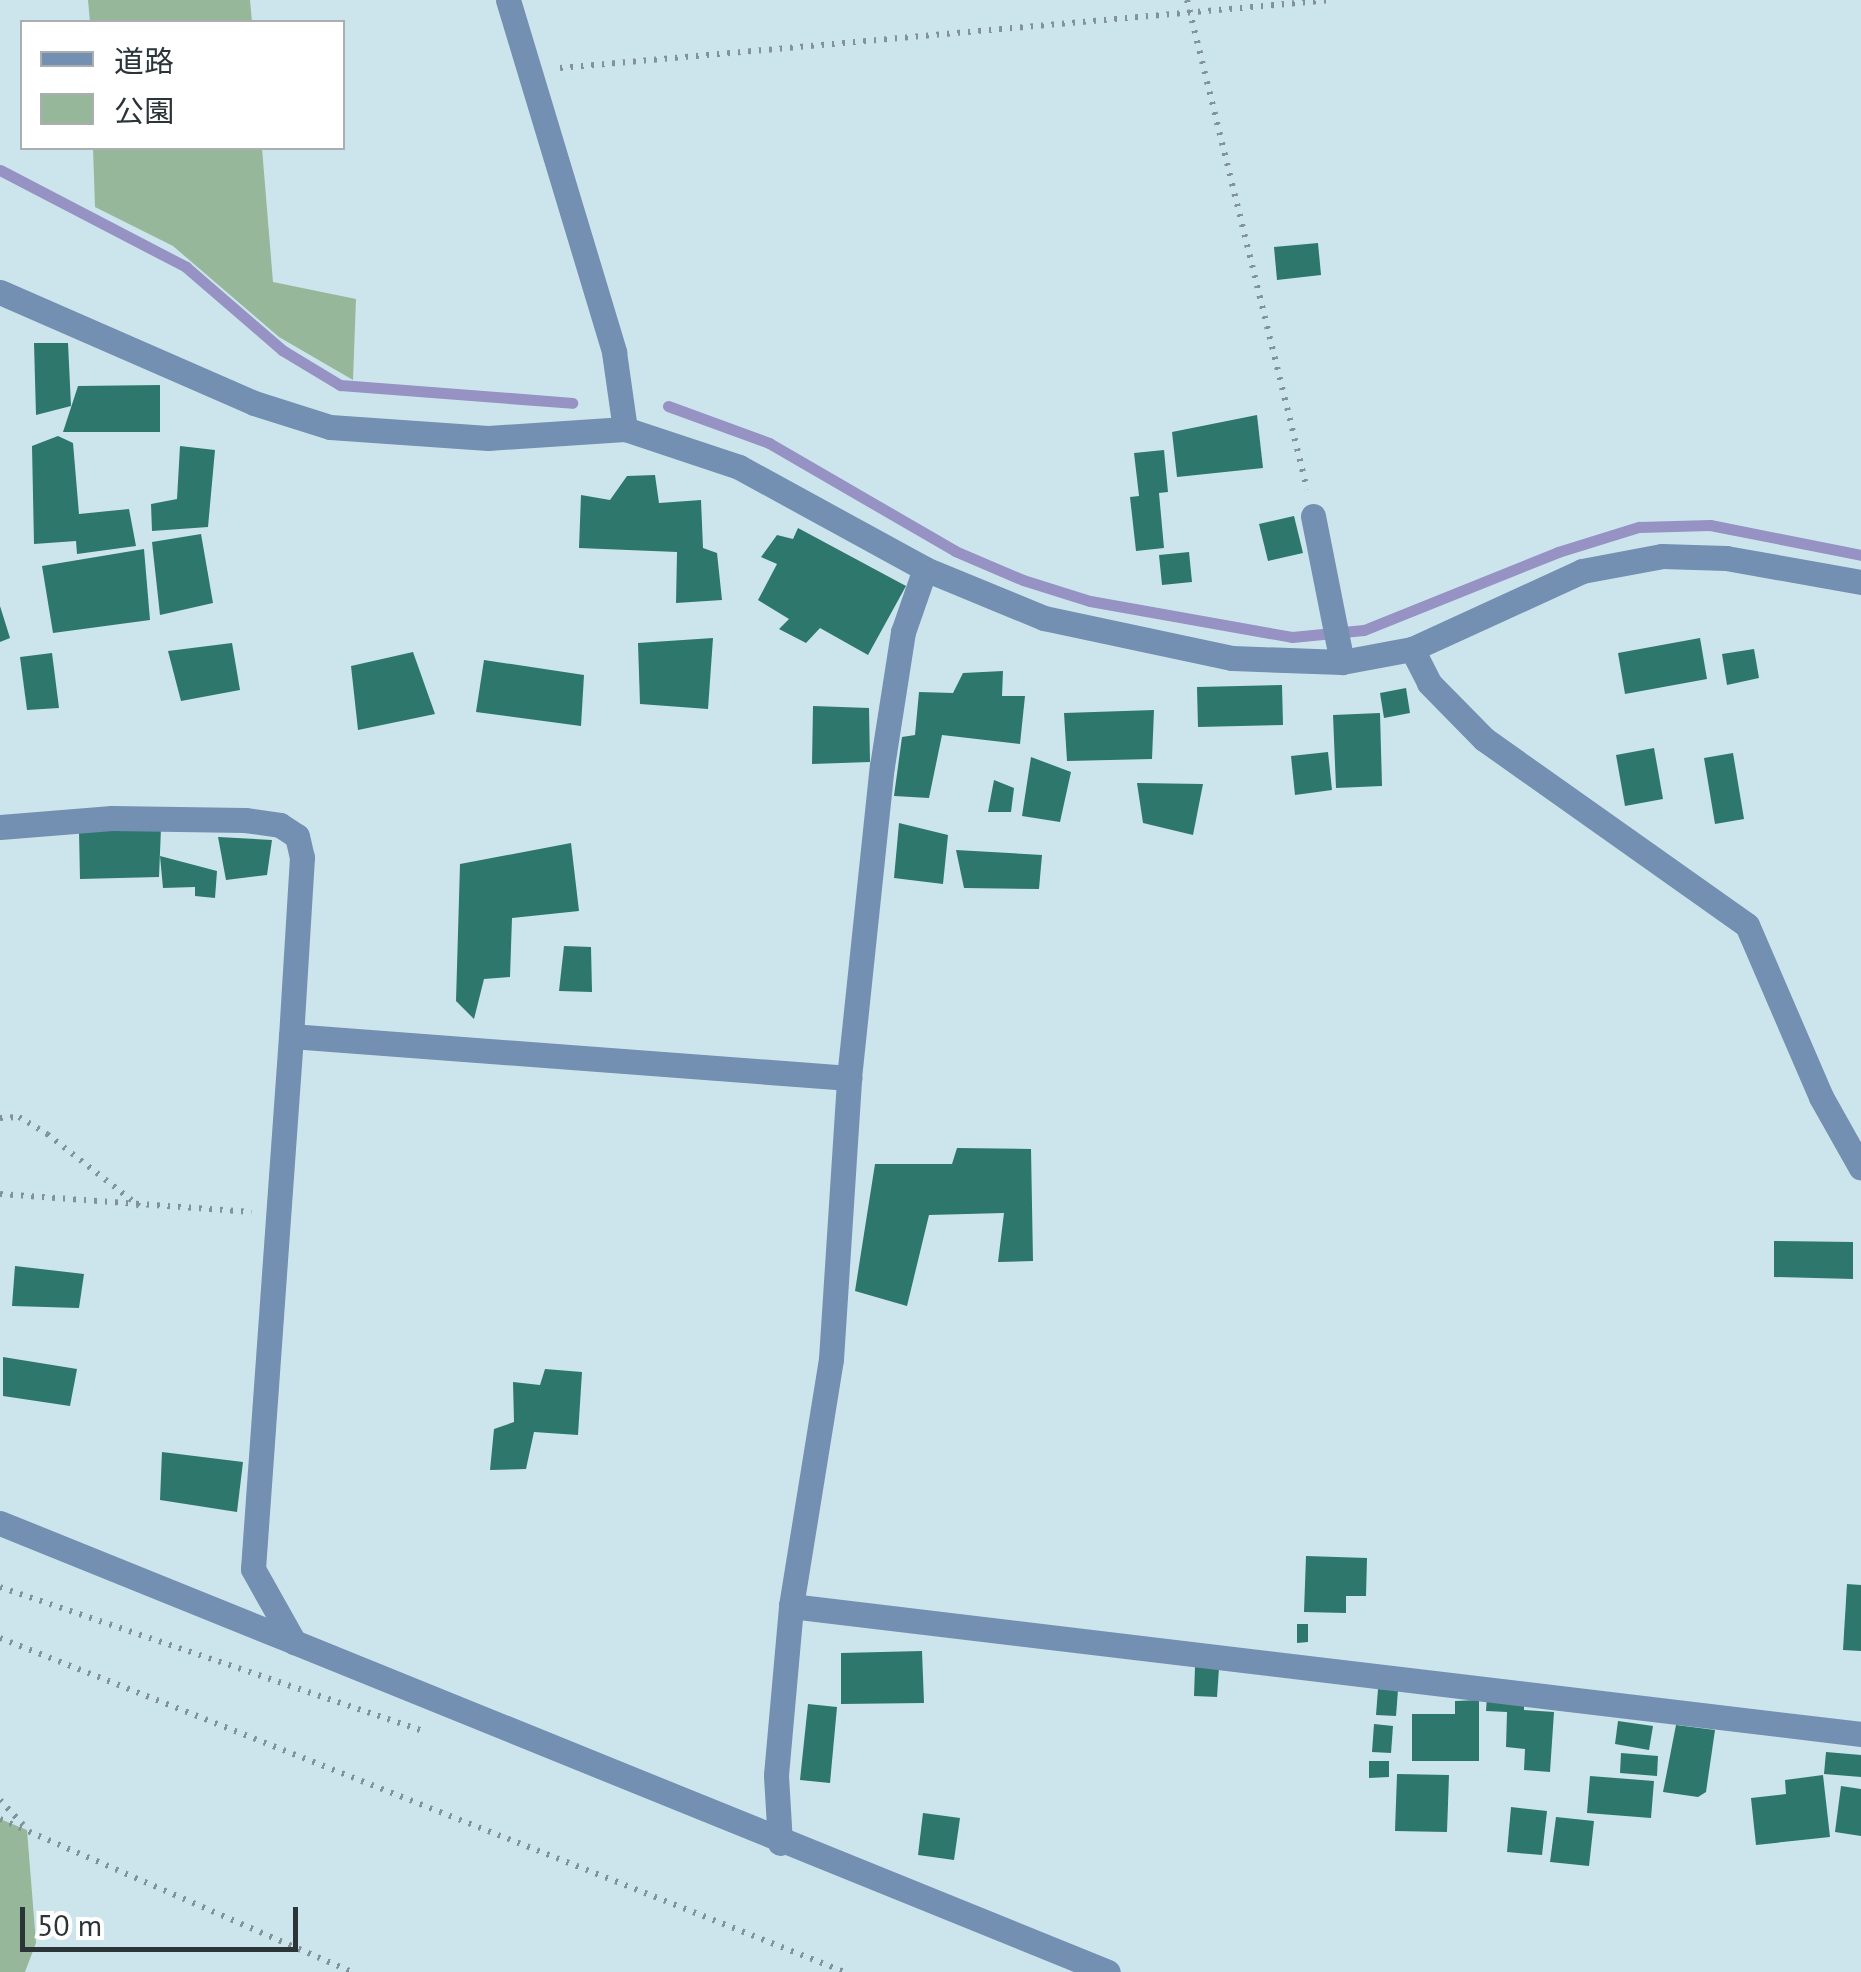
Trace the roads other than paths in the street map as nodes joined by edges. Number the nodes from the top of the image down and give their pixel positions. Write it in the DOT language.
graph roads {
  1 [pos="508,0"];
  2 [pos="0,292"];
  3 [pos="625,429"];
  4 [pos="1313,516"];
  5 [pos="924,569"];
  6 [pos="1861,582"];
  7 [pos="1412,649"];
  8 [pos="1341,653"];
  9 [pos="0,827"];
  10 [pos="291,1036"];
  11 [pos="849,1078"];
  12 [pos="1861,1168"];
  13 [pos="0,1523"];
  14 [pos="791,1606"];
  15 [pos="294,1642"];
  16 [pos="1861,1734"];
  17 [pos="780,1842"];
  18 [pos="1108,1972"];
  1 -- 3 [label="street"];
  2 -- 3 [label="street"];
  3 -- 5 [label="street"];
  4 -- 8 [label="street"];
  5 -- 8 [label="street"];
  5 -- 11 [label="street"];
  6 -- 7 [label="street"];
  7 -- 8 [label="street"];
  7 -- 12 [label="street"];
  9 -- 10 [label="street"];
  10 -- 11 [label="street"];
  10 -- 15 [label="street"];
  11 -- 14 [label="street"];
  13 -- 15 [label="street"];
  14 -- 16 [label="street"];
  14 -- 17 [label="street"];
  15 -- 17 [label="street"];
  17 -- 18 [label="street"];
}
